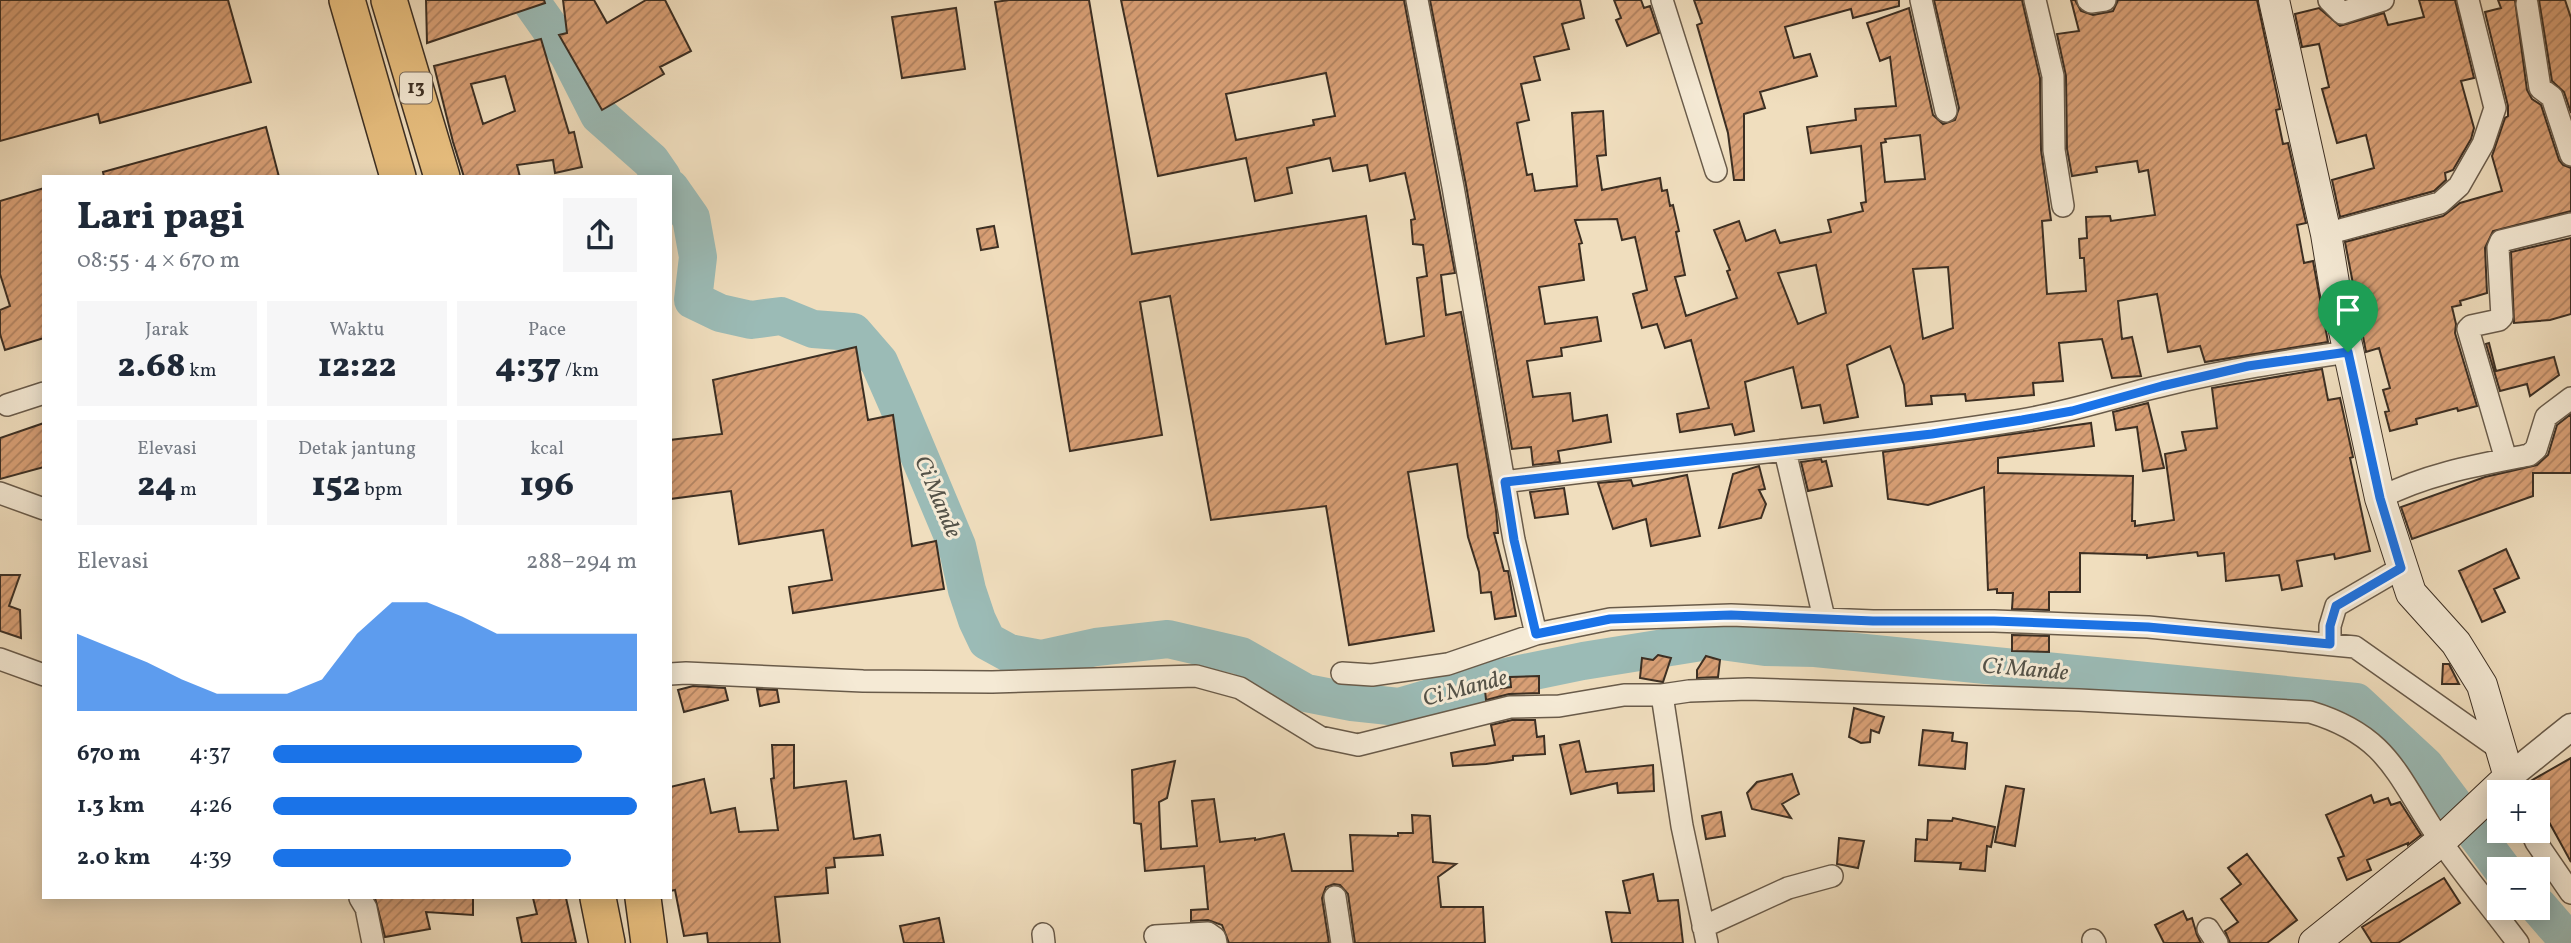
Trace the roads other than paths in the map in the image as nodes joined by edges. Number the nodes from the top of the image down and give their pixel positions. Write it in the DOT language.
graph roads {
  1 [pos="347,0"];
  2 [pos="389,0"];
  3 [pos="1417,0"];
  4 [pos="1662,0"];
  5 [pos="1921,0"];
  6 [pos="2035,0"];
  7 [pos="2088,0"];
  8 [pos="2105,0"];
  9 [pos="2274,0"];
  10 [pos="2329,0"];
  11 [pos="2383,0"];
  12 [pos="2468,0"];
  13 [pos="2527,4"];
  14 [pos="1946,111"];
  15 [pos="2571,155"];
  16 [pos="1716,171"];
  17 [pos="397,175"];
  18 [pos="441,175"];
  19 [pos="2063,206"];
  20 [pos="2571,224"];
  21 [pos="2326,234"];
  22 [pos="2348,352"];
  23 [pos="42,394"];
  24 [pos="2571,398"];
  25 [pos="7,405"];
  26 [pos="1785,451"];
  27 [pos="2506,459"];
  28 [pos="1505,482"];
  29 [pos="0,493"];
  30 [pos="2380,498"];
  31 [pos="42,508"];
  32 [pos="2401,568"];
  33 [pos="1828,618"];
  34 [pos="1536,634"];
  35 [pos="2330,644"];
  36 [pos="0,659"];
  37 [pos="1342,673"];
  38 [pos="42,674"];
  39 [pos="672,674"];
  40 [pos="1662,695"];
  41 [pos="2571,727"];
  42 [pos="2506,776"];
  43 [pos="2451,832"];
  44 [pos="2537,843"];
  45 [pos="1832,876"];
  46 [pos="2571,893"];
  47 [pos="1335,897"];
  48 [pos="361,899"];
  49 [pos="598,899"];
  50 [pos="643,899"];
  51 [pos="1705,935"];
  52 [pos="1155,936"];
  53 [pos="373,943"];
  54 [pos="607,943"];
  55 [pos="649,943"];
  56 [pos="1216,943"];
  57 [pos="1342,943"];
  58 [pos="2315,943"];
  59 [pos="2518,943"];
  1 -- 17 [label="highway, 13"];
  2 -- 18 [label="highway, 13"];
  3 -- 28 [label="street"];
  4 -- 16 [label="street"];
  5 -- 14 [label="street"];
  6 -- 19 [label="street"];
  7 -- 8 [label="street"];
  9 -- 21 [label="main road"];
  10 -- 11 [label="street"];
  12 -- 21 [label="street"];
  13 -- 15 [label="street"];
  20 -- 27 [label="street"];
  21 -- 22 [label="main road"];
  22 -- 26 [label="street"];
  22 -- 30 [label="main road"];
  23 -- 25 [label="street"];
  24 -- 27 [label="street"];
  26 -- 28 [label="street"];
  26 -- 33 [label="street"];
  27 -- 30 [label="street"];
  28 -- 34 [label="street"];
  29 -- 31 [label="street"];
  30 -- 32 [label="main road"];
  32 -- 35 [label="street"];
  32 -- 42 [label="main road"];
  33 -- 34 [label="street"];
  33 -- 35 [label="street"];
  34 -- 37 [label="street"];
  35 -- 42 [label="street"];
  36 -- 38 [label="street"];
  39 -- 40 [label="street"];
  40 -- 43 [label="street"];
  40 -- 51 [label="street"];
  41 -- 42 [label="street"];
  42 -- 43 [label="main road"];
  43 -- 58 [label="main road"];
  43 -- 59 [label="street"];
  44 -- 46 [label="street"];
  45 -- 51 [label="street"];
  47 -- 57 [label="street"];
  48 -- 53 [label="street"];
  49 -- 54 [label="highway"];
  50 -- 55 [label="highway"];
  52 -- 56 [label="street"];
}
